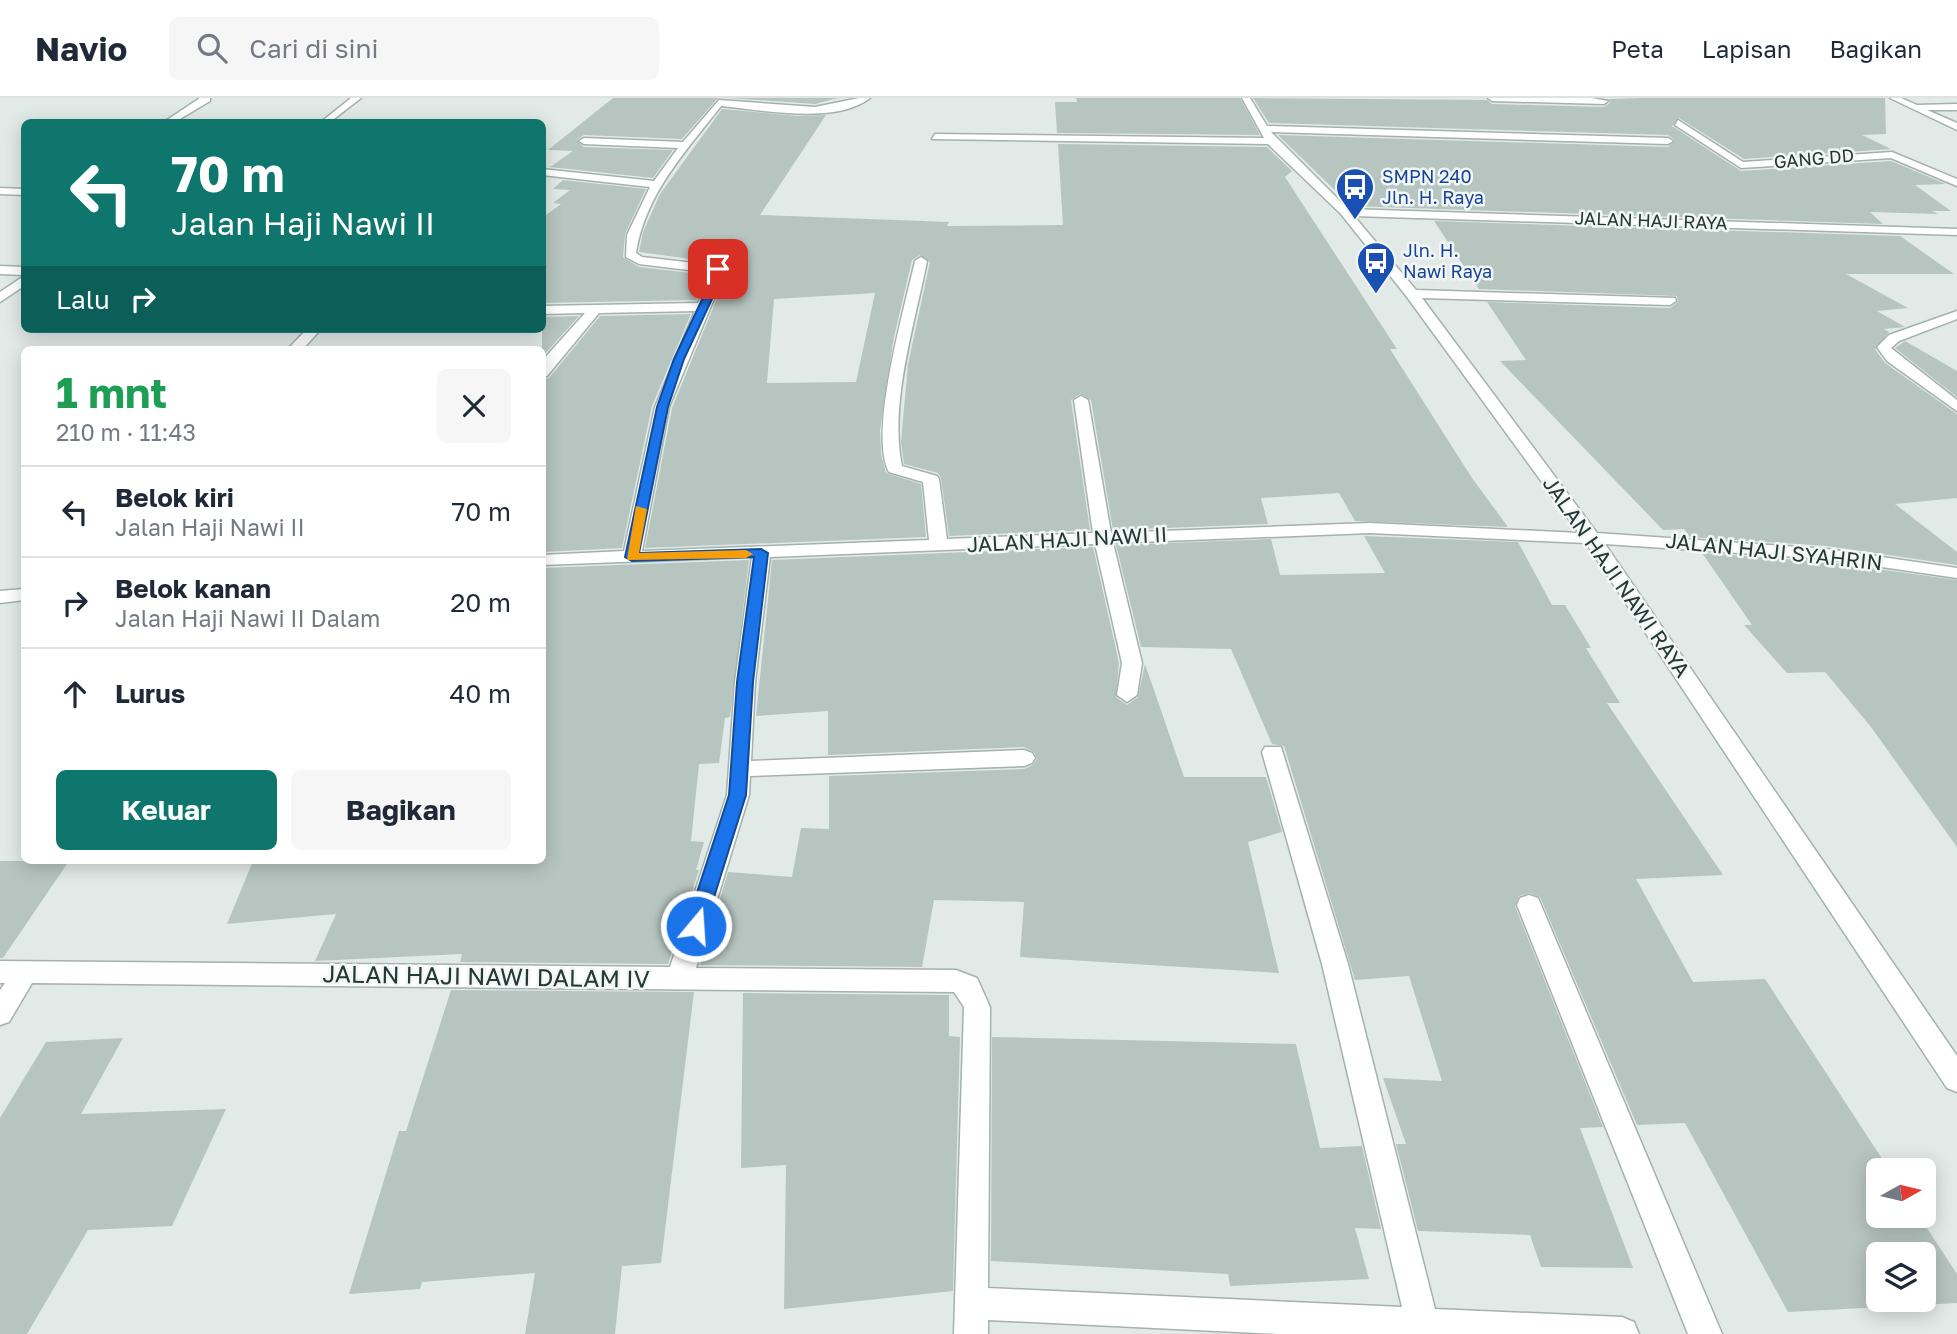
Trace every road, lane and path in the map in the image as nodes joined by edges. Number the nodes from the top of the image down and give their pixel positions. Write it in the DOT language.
graph roads {
  1 [pos="206,98"];
  2 [pos="357,98"];
  3 [pos="866,98"];
  4 [pos="1247,98"];
  5 [pos="1492,98"];
  6 [pos="1894,98"];
  7 [pos="704,102"];
  8 [pos="1604,102"];
  9 [pos="719,103"];
  10 [pos="1914,107"];
  11 [pos="1957,107"];
  12 [pos="174,119"];
  13 [pos="329,119"];
  14 [pos="1678,123"];
  15 [pos="1957,127"];
  16 [pos="1268,135"];
  17 [pos="934,137"];
  18 [pos="584,141"];
  19 [pos="1668,141"];
  20 [pos="687,145"];
  21 [pos="546,172"];
  22 [pos="1957,183"];
  23 [pos="21,185"];
  24 [pos="658,185"];
  25 [pos="3,192"];
  26 [pos="21,192"];
  27 [pos="1345,212"];
  28 [pos="1957,232"];
  29 [pos="921,261"];
  30 [pos="0,271"];
  31 [pos="21,271"];
  32 [pos="18,291"];
  33 [pos="1412,294"];
  34 [pos="0,298"];
  35 [pos="1670,301"];
  36 [pos="703,307"];
  37 [pos="546,310"];
  38 [pos="594,310"];
  39 [pos="1957,315"];
  40 [pos="310,333"];
  41 [pos="298,346"];
  42 [pos="546,367"];
  43 [pos="1081,400"];
  44 [pos="1957,407"];
  45 [pos="1591,537"];
  46 [pos="1103,539"];
  47 [pos="939,547"];
  48 [pos="761,553"];
  49 [pos="632,557"];
  50 [pos="546,560"];
  51 [pos="1957,573"];
  52 [pos="21,595"];
  53 [pos="0,597"];
  54 [pos="1127,695"];
  55 [pos="1273,752"];
  56 [pos="1024,758"];
  57 [pos="741,769"];
  58 [pos="1529,905"];
  59 [pos="12,972"];
  60 [pos="679,979"];
  61 [pos="0,1014"];
  62 [pos="1957,1079"];
  63 [pos="971,1318"];
  64 [pos="1422,1322"];
  65 [pos="1341,1327"];
  66 [pos="1622,1334"];
  67 [pos="1705,1334"];
  1 -- 12 [label="street"];
  2 -- 13 [label="street"];
  3 -- 9 [label="street"];
  4 -- 16 [label="street, JALAN HAJI NAWI RAYA"];
  5 -- 8 [label="street"];
  6 -- 10 [label="street"];
  7 -- 9 [label="street"];
  9 -- 20 [label="street"];
  10 -- 11 [label="street"];
  10 -- 15 [label="street"];
  14 -- 22 [label="street, GANG DD"];
  16 -- 17 [label="street"];
  16 -- 19 [label="street"];
  16 -- 27 [label="street, JALAN HAJI NAWI RAYA"];
  18 -- 20 [label="street"];
  20 -- 24 [label="street"];
  21 -- 24 [label="street"];
  23 -- 25 [label="street"];
  24 -- 36 [label="street"];
  25 -- 26 [label="street"];
  27 -- 28 [label="street, JALAN HAJI RAYA"];
  27 -- 33 [label="street, JALAN HAJI NAWI RAYA"];
  29 -- 47 [label="street"];
  30 -- 31 [label="street"];
  32 -- 34 [label="street"];
  33 -- 35 [label="street"];
  33 -- 45 [label="street, JALAN HAJI NAWI RAYA"];
  36 -- 38 [label="street"];
  36 -- 49 [label="street"];
  37 -- 38 [label="street"];
  38 -- 42 [label="street"];
  39 -- 44 [label="street"];
  40 -- 41 [label="street"];
  43 -- 46 [label="street"];
  45 -- 46 [label="street, JALAN HAJI NAWI II"];
  45 -- 51 [label="street, JALAN HAJI SYAHRIN"];
  45 -- 62 [label="street, JALAN HAJI NAWI RAYA"];
  46 -- 47 [label="street, JALAN HAJI NAWI II"];
  46 -- 54 [label="street"];
  47 -- 48 [label="street, JALAN HAJI NAWI II"];
  48 -- 49 [label="street, JALAN HAJI NAWI II"];
  48 -- 57 [label="street"];
  49 -- 50 [label="street, JALAN HAJI NAWI II"];
  52 -- 53 [label="street"];
  55 -- 64 [label="street"];
  56 -- 57 [label="street"];
  57 -- 60 [label="street"];
  58 -- 67 [label="street"];
  59 -- 60 [label="street, JALAN HAJI NAWI DALAM IV"];
  59 -- 61 [label="street"];
  60 -- 63 [label="street, JALAN HAJI NAWI DALAM IV"];
  63 -- 65 [label="street"];
  64 -- 65 [label="street"];
  64 -- 66 [label="street"];
}
